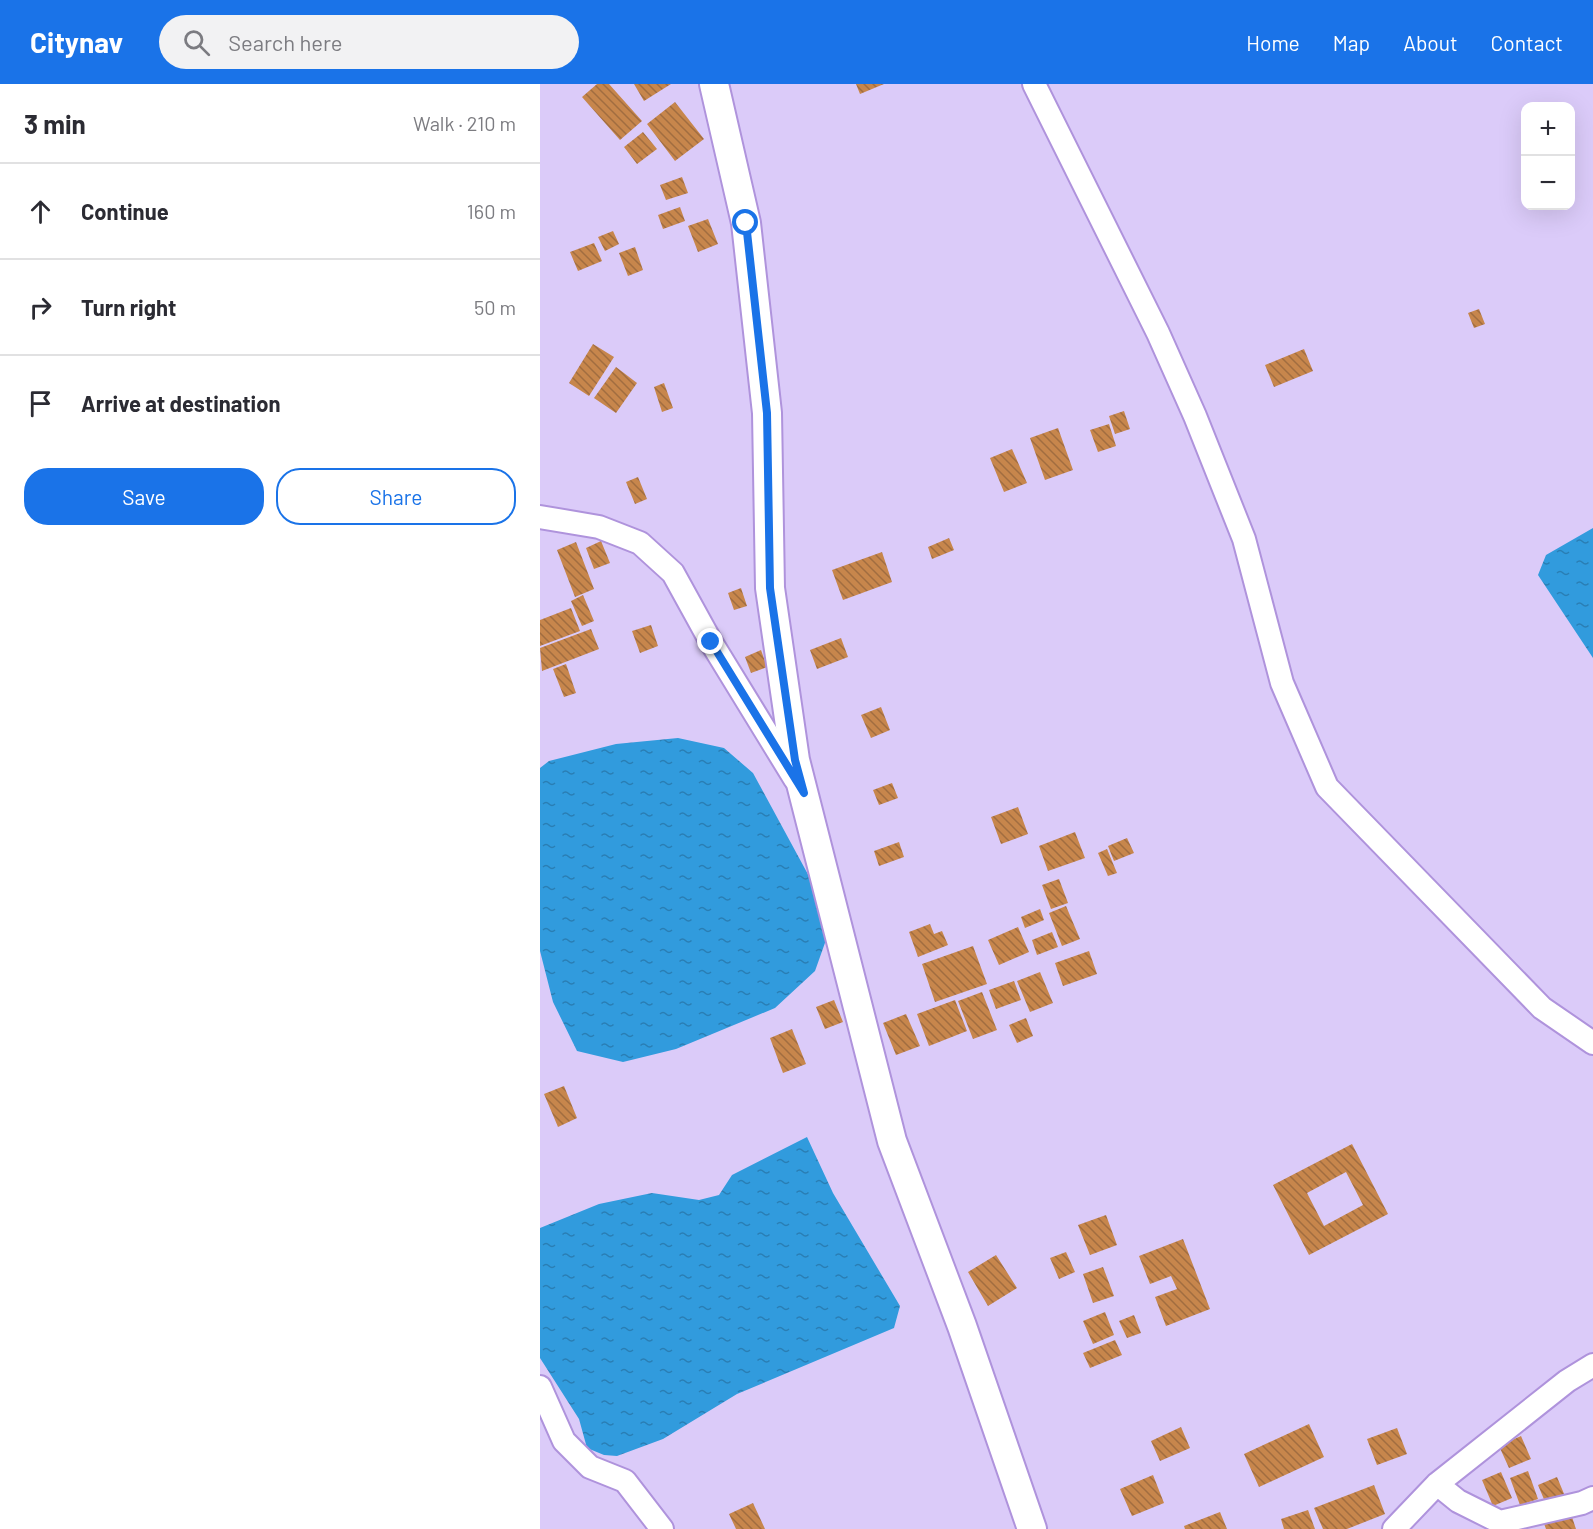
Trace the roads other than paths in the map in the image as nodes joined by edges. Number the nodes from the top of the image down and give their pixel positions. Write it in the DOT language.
graph roads {
  1 [pos="714,84"];
  2 [pos="1034,84"];
  3 [pos="540,517"];
  4 [pos="804,793"];
  5 [pos="1593,1043"];
  6 [pos="1593,1365"];
  7 [pos="540,1387"];
  8 [pos="1437,1484"];
  9 [pos="1593,1498"];
  10 [pos="662,1529"];
  11 [pos="1032,1529"];
  12 [pos="1394,1529"];
  1 -- 4 [label="street"];
  2 -- 5 [label="street"];
  3 -- 4 [label="street"];
  4 -- 11 [label="street"];
  6 -- 8 [label="street"];
  7 -- 10 [label="street"];
  8 -- 9 [label="street"];
  8 -- 12 [label="street"];
}
